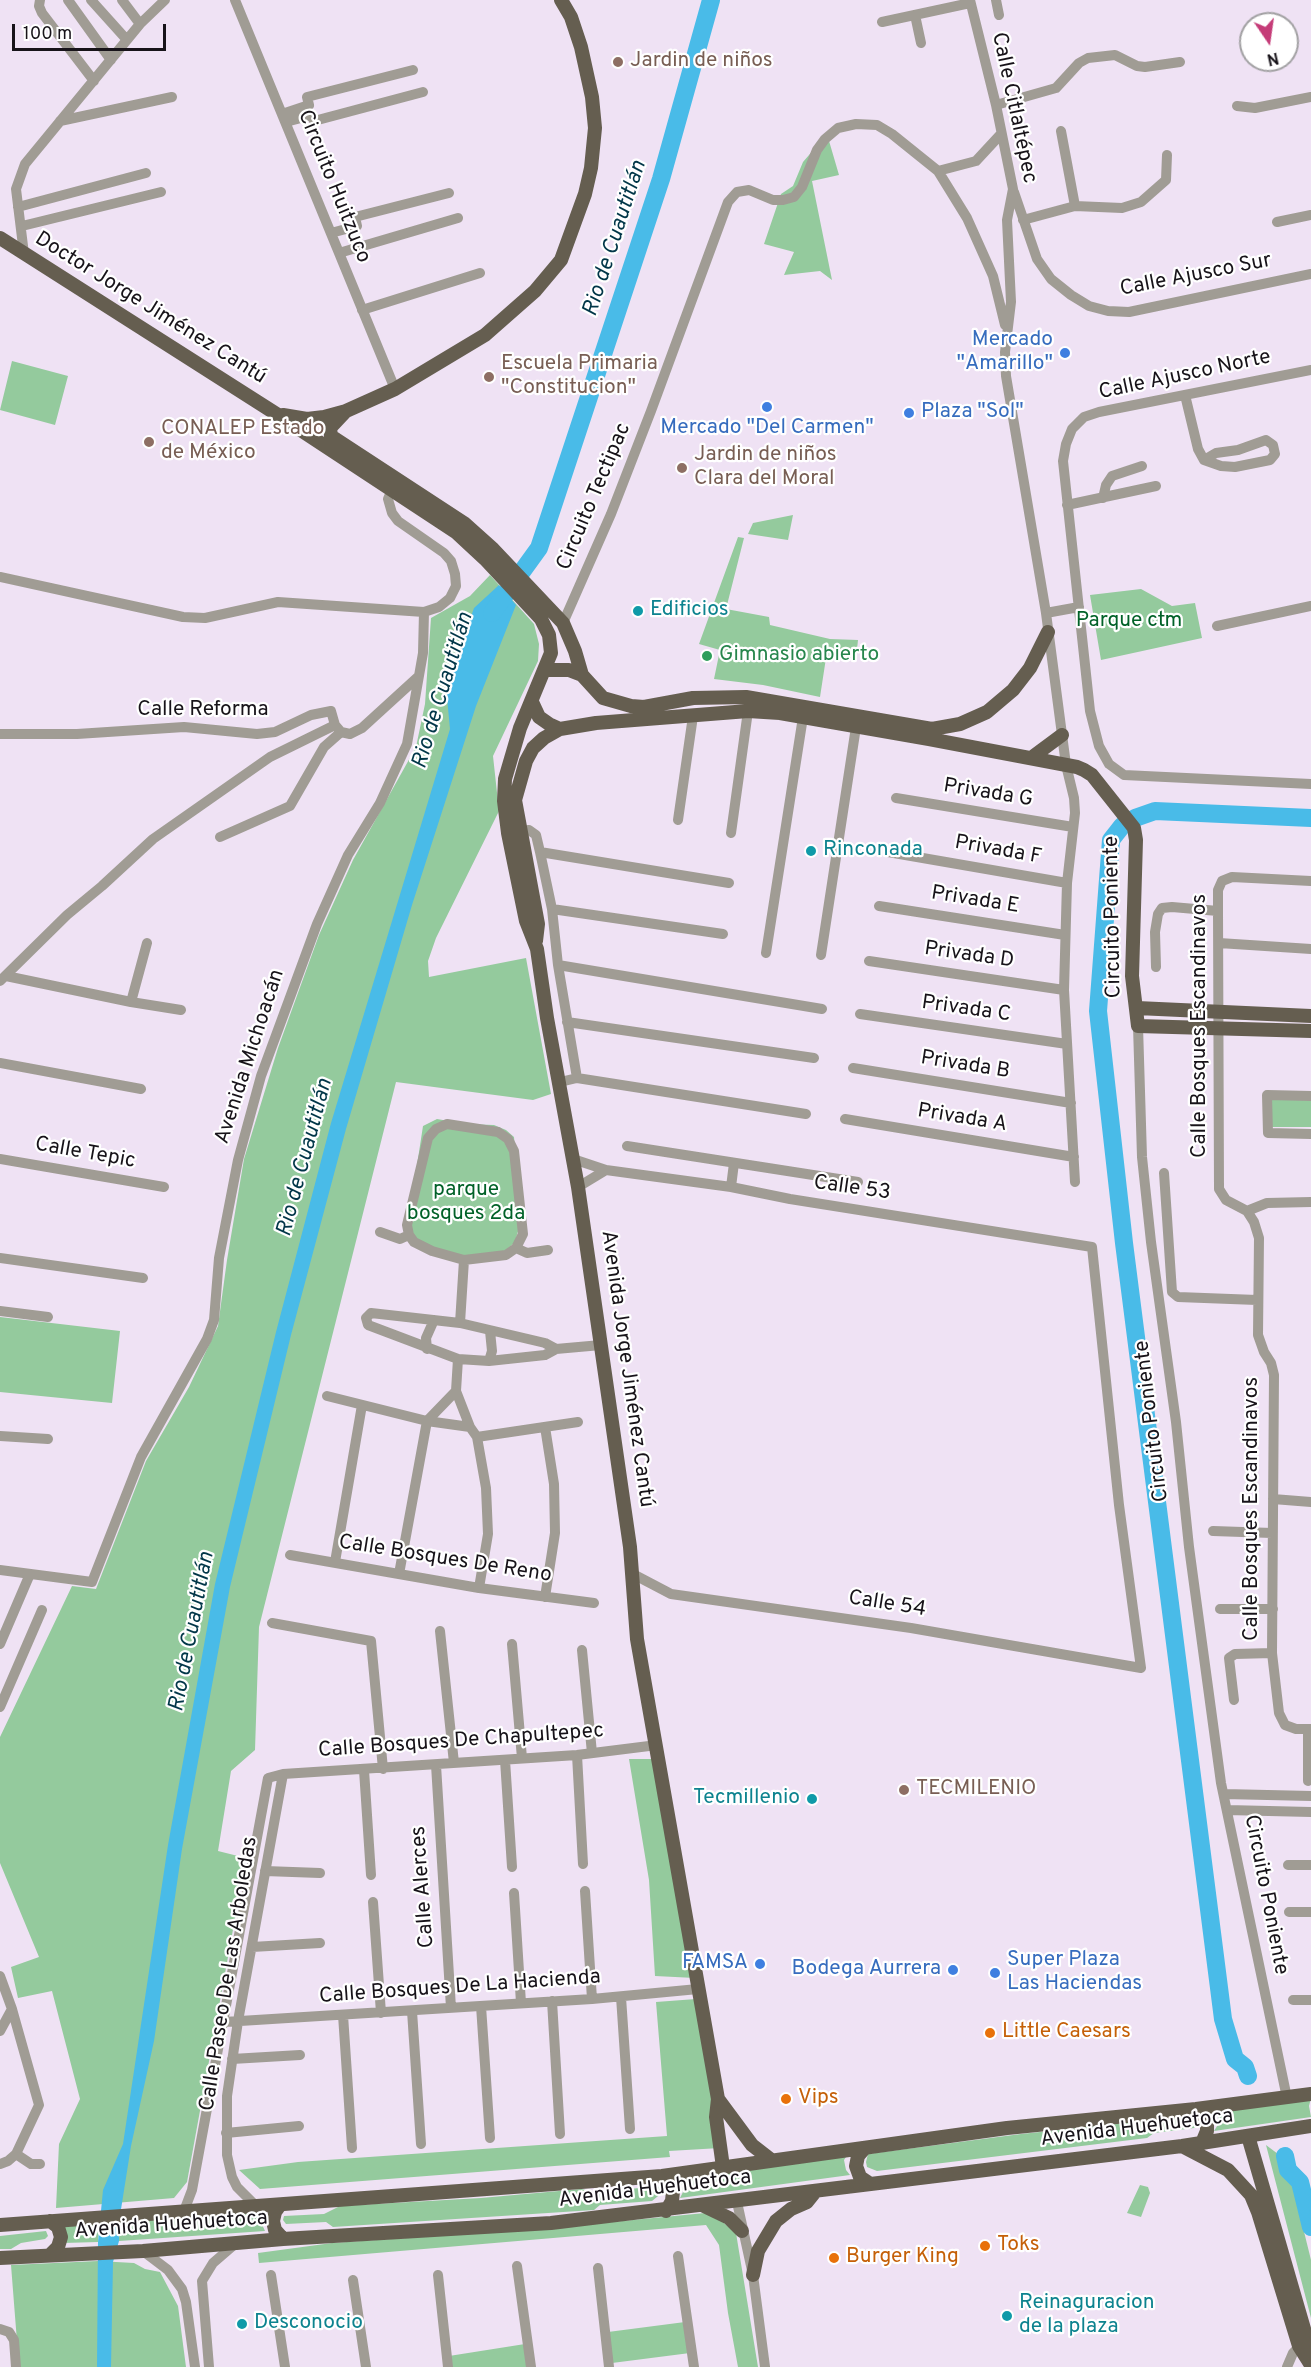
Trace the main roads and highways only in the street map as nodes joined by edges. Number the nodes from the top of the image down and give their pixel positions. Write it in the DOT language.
graph roads {
  1 [pos="561,0"];
  2 [pos="0,238"];
  3 [pos="346,411"];
  4 [pos="278,415"];
  5 [pos="395,484"];
  6 [pos="527,595"];
  7 [pos="1048,632"];
  8 [pos="546,670"];
  9 [pos="582,675"];
  10 [pos="603,698"];
  11 [pos="532,702"];
  12 [pos="596,723"];
  13 [pos="560,729"];
  14 [pos="1062,735"];
  15 [pos="1031,758"];
  16 [pos="536,946"];
  17 [pos="1137,1008"];
  18 [pos="1311,1016"];
  19 [pos="1311,1031"];
  20 [pos="1311,2094"];
  21 [pos="718,2099"];
  22 [pos="1196,2109"];
  23 [pos="1311,2126"];
  24 [pos="1248,2136"];
  25 [pos="1202,2143"];
  26 [pos="1182,2146"];
  27 [pos="865,2148"];
  28 [pos="770,2159"];
  29 [pos="723,2167"];
  30 [pos="662,2176"];
  31 [pos="870,2183"];
  32 [pos="815,2192"];
  33 [pos="280,2205"];
  34 [pos="704,2206"];
  35 [pos="666,2211"];
  36 [pos="50,2221"];
  37 [pos="0,2225"];
  38 [pos="742,2231"];
  39 [pos="284,2239"];
  40 [pos="51,2254"];
  41 [pos="0,2258"];
  42 [pos="753,2275"];
  43 [pos="1307,2353"];
  1 -- 3 [label="main road"];
  2 -- 4 [label="main road, Doctor Jorge Jiménez Cantú"];
  3 -- 4 [label="main road"];
  3 -- 5 [label="main road"];
  4 -- 5 [label="main road, Doctor Jorge Jiménez Cantú"];
  5 -- 6 [label="main road"];
  6 -- 8 [label="main road, Avenida Jorge Jiménez Cantú"];
  6 -- 9 [label="main road"];
  7 -- 10 [label="main road"];
  8 -- 9 [label="main road"];
  8 -- 11 [label="main road, Avenida Jorge Jiménez Cantú"];
  9 -- 10 [label="main road"];
  10 -- 12 [label="main road"];
  11 -- 13 [label="main road"];
  11 -- 16 [label="main road, Avenida Jorge Jiménez Cantú"];
  12 -- 13 [label="main road"];
  12 -- 15 [label="main road, Circuito Poniente"];
  13 -- 16 [label="main road"];
  14 -- 15 [label="main road"];
  15 -- 17 [label="main road, Circuito Poniente"];
  16 -- 21 [label="main road, Avenida Jorge Jiménez Cantú"];
  17 -- 18 [label="main road"];
  17 -- 19 [label="main road, Circuito Poniente"];
  20 -- 22 [label="main road, Avenida Huehuetoca"];
  21 -- 28 [label="main road, Avenida Jorge Jiménez Cantú"];
  21 -- 29 [label="main road, Avenida Jorge Jiménez Cantú"];
  22 -- 25 [label="main road"];
  22 -- 27 [label="main road, Avenida Huehuetoca"];
  23 -- 24 [label="main road, Avenida Huehuetoca"];
  24 -- 25 [label="main road, Avenida Huehuetoca"];
  24 -- 43 [label="main road"];
  25 -- 26 [label="main road, Avenida Huehuetoca"];
  26 -- 31 [label="main road, Avenida Huehuetoca"];
  26 -- 43 [label="main road"];
  27 -- 28 [label="main road, Avenida Huehuetoca"];
  27 -- 31 [label="main road"];
  28 -- 29 [label="main road, Avenida Huehuetoca"];
  29 -- 30 [label="main road, Avenida Huehuetoca"];
  30 -- 33 [label="main road, Avenida Huehuetoca"];
  30 -- 35 [label="main road"];
  31 -- 32 [label="main road, Avenida Huehuetoca"];
  32 -- 34 [label="main road, Avenida Huehuetoca"];
  32 -- 42 [label="main road"];
  33 -- 36 [label="main road, Avenida Huehuetoca"];
  33 -- 39 [label="main road"];
  34 -- 35 [label="main road, Avenida Huehuetoca"];
  34 -- 38 [label="main road"];
  35 -- 39 [label="main road, Avenida Huehuetoca"];
  36 -- 37 [label="main road, Avenida Huehuetoca"];
  36 -- 40 [label="main road"];
  39 -- 40 [label="main road, Avenida Huehuetoca"];
  40 -- 41 [label="main road, Avenida Huehuetoca"];
}
